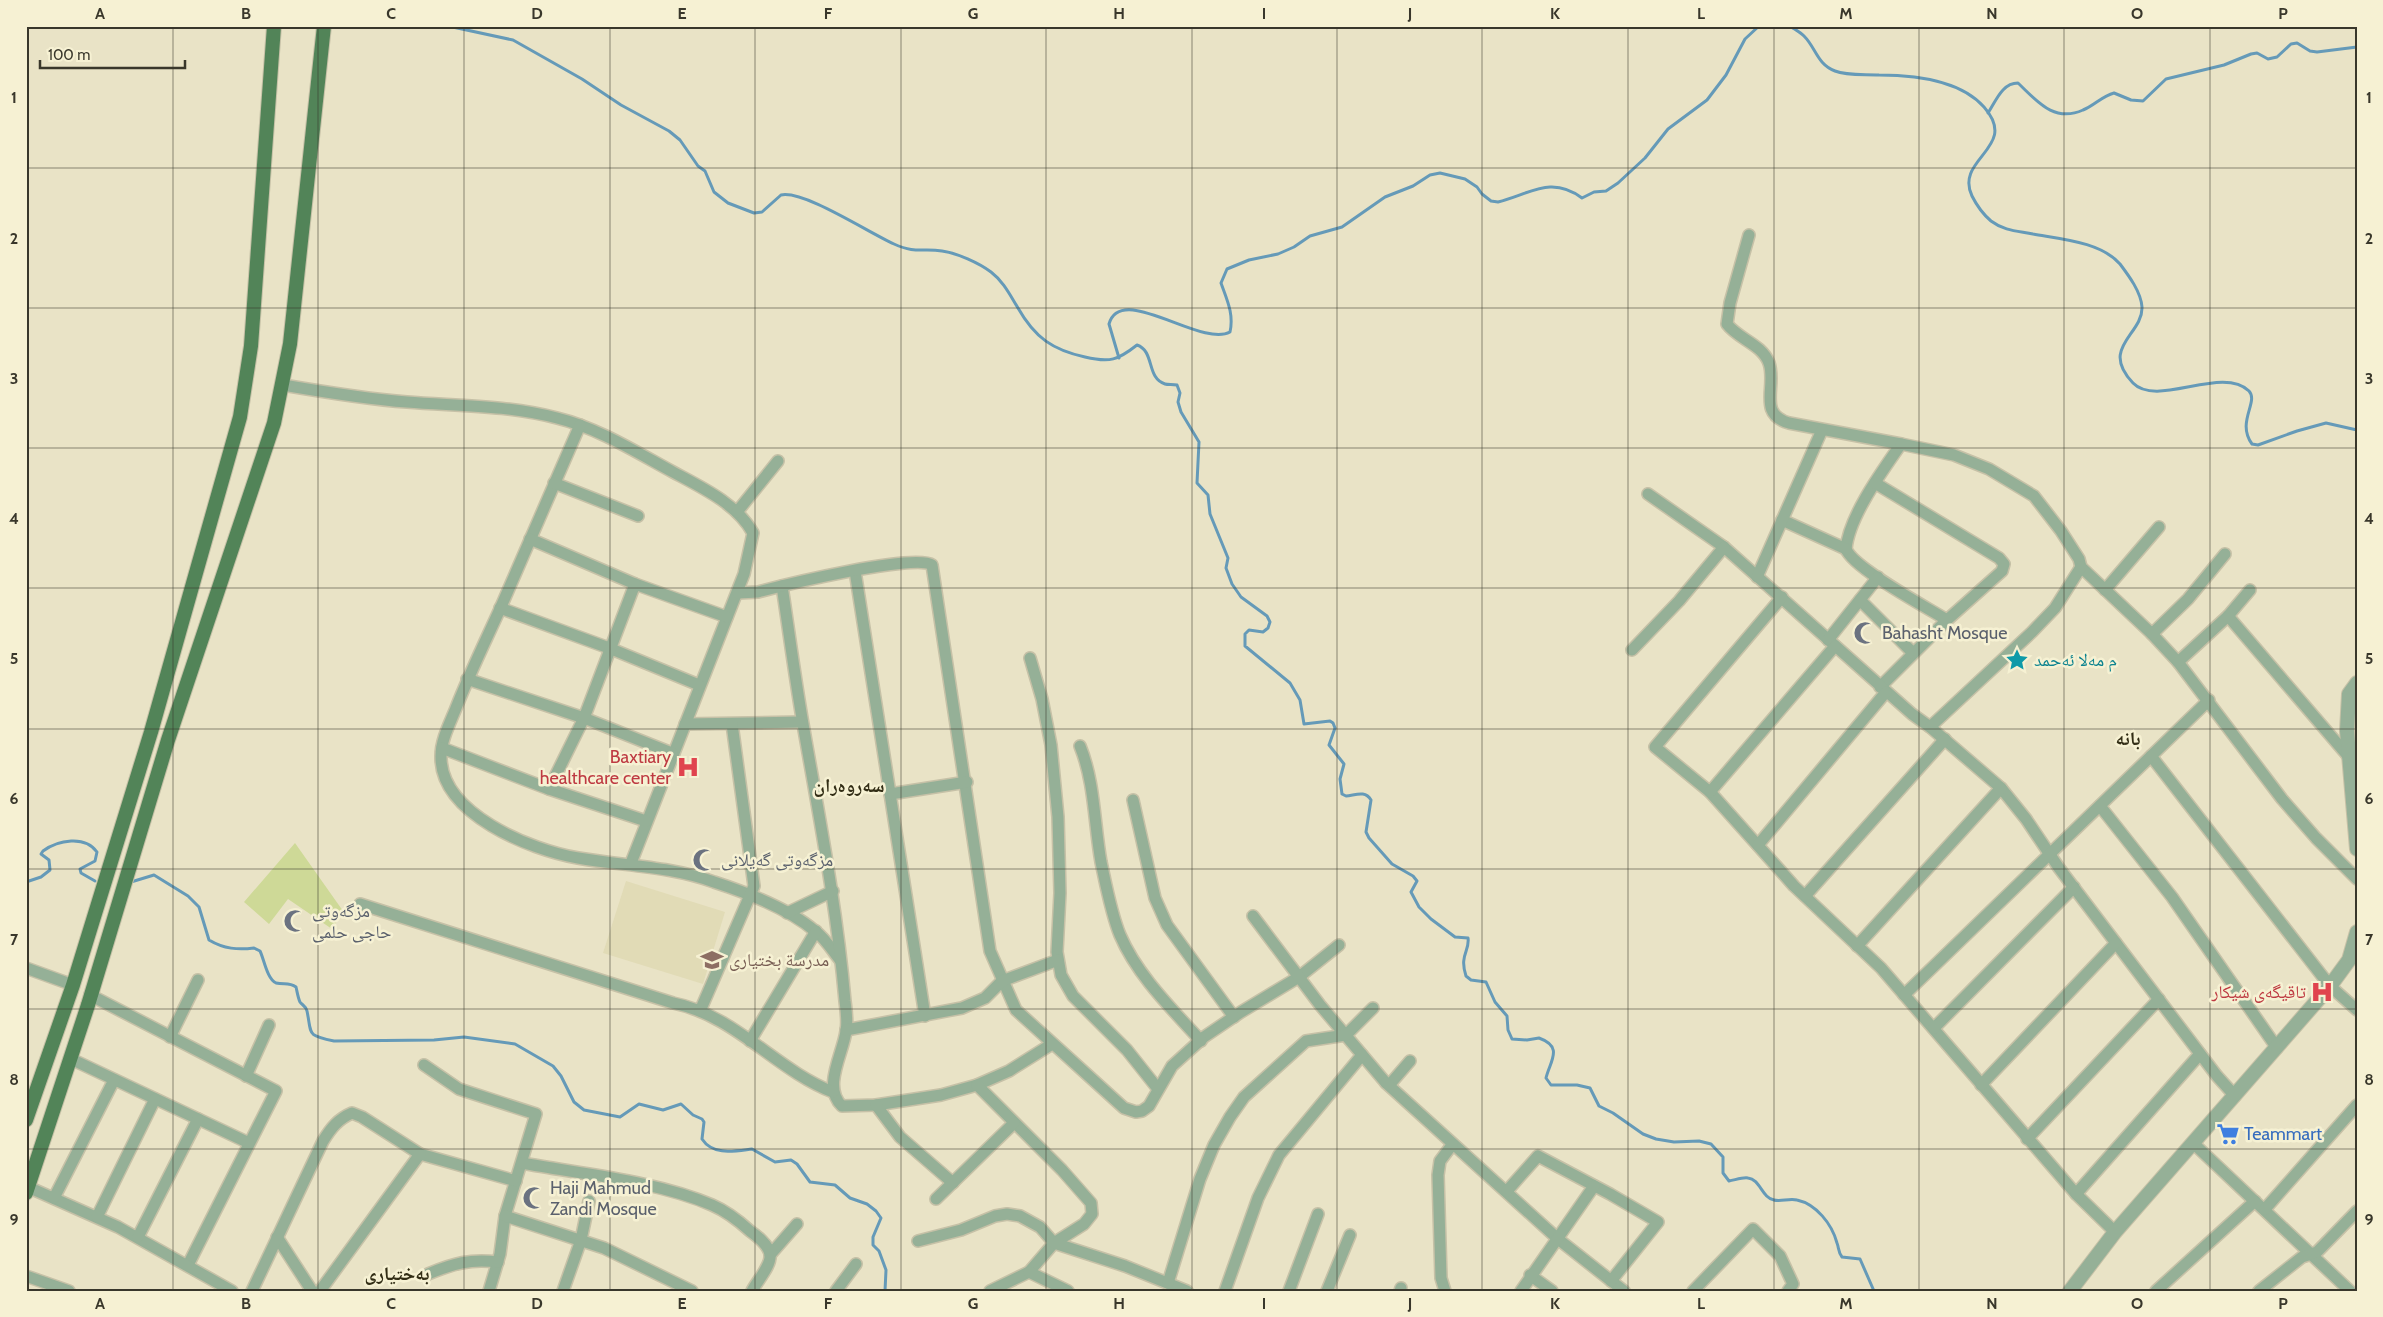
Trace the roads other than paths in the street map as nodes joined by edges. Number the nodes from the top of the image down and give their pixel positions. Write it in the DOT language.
graph roads {
  1 [pos="274,26"];
  2 [pos="324,26"];
  3 [pos="1749,235"];
  4 [pos="283,385"];
  5 [pos="580,425"];
  6 [pos="1822,430"];
  7 [pos="1901,444"];
  8 [pos="778,461"];
  9 [pos="554,483"];
  10 [pos="1874,483"];
  11 [pos="1648,494"];
  12 [pos="737,512"];
  13 [pos="638,516"];
  14 [pos="1782,520"];
  15 [pos="2159,527"];
  16 [pos="530,539"];
  17 [pos="1724,547"];
  18 [pos="1846,549"];
  19 [pos="2225,554"];
  20 [pos="2081,568"];
  21 [pos="855,571"];
  22 [pos="1757,577"];
  23 [pos="1878,577"];
  24 [pos="635,584"];
  25 [pos="782,586"];
  26 [pos="2105,590"];
  27 [pos="2250,590"];
  28 [pos="738,593"];
  29 [pos="1782,597"];
  30 [pos="1860,600"];
  31 [pos="500,608"];
  32 [pos="2228,616"];
  33 [pos="727,617"];
  34 [pos="1947,620"];
  35 [pos="2152,634"];
  36 [pos="1831,643"];
  37 [pos="609,648"];
  38 [pos="1632,650"];
  39 [pos="1913,653"];
  40 [pos="1030,658"];
  41 [pos="2178,662"];
  42 [pos="467,679"];
  43 [pos="2357,684"];
  44 [pos="699,686"];
  45 [pos="1883,689"];
  46 [pos="2208,700"];
  47 [pos="584,718"];
  48 [pos="802,722"];
  49 [pos="685,724"];
  50 [pos="732,724"];
  51 [pos="1930,727"];
  52 [pos="151,732"];
  53 [pos="168,740"];
  54 [pos="1945,740"];
  55 [pos="1080,746"];
  56 [pos="442,748"];
  57 [pos="672,753"];
  58 [pos="2151,756"];
  59 [pos="2348,756"];
  60 [pos="966,782"];
  61 [pos="2001,788"];
  62 [pos="550,789"];
  63 [pos="1710,792"];
  64 [pos="890,794"];
  65 [pos="1133,800"];
  66 [pos="2100,806"];
  67 [pos="646,821"];
  68 [pos="1758,845"];
  69 [pos="2357,849"];
  70 [pos="2050,854"];
  71 [pos="631,864"];
  72 [pos="2357,879"];
  73 [pos="2074,887"];
  74 [pos="833,891"];
  75 [pos="750,896"];
  76 [pos="1805,896"];
  77 [pos="360,904"];
  78 [pos="787,913"];
  79 [pos="1253,916"];
  80 [pos="816,931"];
  81 [pos="2357,932"];
  82 [pos="2116,943"];
  83 [pos="1339,946"];
  84 [pos="1857,946"];
  85 [pos="2355,947"];
  86 [pos="840,960"];
  87 [pos="1058,960"];
  88 [pos="26,968"];
  89 [pos="1299,977"];
  90 [pos="198,980"];
  91 [pos="1002,981"];
  92 [pos="73,984"];
  93 [pos="2330,986"];
  94 [pos="2357,993"];
  95 [pos="90,995"];
  96 [pos="1904,995"];
  97 [pos="2160,999"];
  98 [pos="2353,1006"];
  99 [pos="1373,1008"];
  100 [pos="700,1011"];
  101 [pos="925,1016"];
  102 [pos="1234,1017"];
  103 [pos="269,1025"];
  104 [pos="1934,1028"];
  105 [pos="846,1030"];
  106 [pos="1346,1035"];
  107 [pos="170,1037"];
  108 [pos="750,1041"];
  109 [pos="1201,1041"];
  110 [pos="1052,1044"];
  111 [pos="2277,1048"];
  112 [pos="2200,1054"];
  113 [pos="1362,1055"];
  114 [pos="71,1059"];
  115 [pos="1410,1061"];
  116 [pos="424,1065"];
  117 [pos="246,1076"];
  118 [pos="114,1080"];
  119 [pos="1386,1082"];
  120 [pos="977,1085"];
  121 [pos="1981,1085"];
  122 [pos="1158,1089"];
  123 [pos="833,1092"];
  124 [pos="2236,1096"];
  125 [pos="155,1099"];
  126 [pos="876,1105"];
  127 [pos="2357,1105"];
  128 [pos="198,1119"];
  129 [pos="26,1120"];
  130 [pos="1014,1122"];
  131 [pos="2027,1139"];
  132 [pos="2193,1143"];
  133 [pos="249,1144"];
  134 [pos="1452,1145"];
  135 [pos="420,1154"];
  136 [pos="522,1163"];
  137 [pos="516,1181"];
  138 [pos="953,1182"];
  139 [pos="1594,1186"];
  140 [pos="27,1190"];
  141 [pos="1507,1192"];
  142 [pos="2076,1194"];
  143 [pos="54,1198"];
  144 [pos="936,1199"];
  145 [pos="589,1201"];
  146 [pos="2260,1205"];
  147 [pos="2357,1211"];
  148 [pos="1318,1214"];
  149 [pos="505,1216"];
  150 [pos="97,1217"];
  151 [pos="797,1224"];
  152 [pos="2115,1232"];
  153 [pos="1350,1235"];
  154 [pos="138,1237"];
  155 [pos="278,1237"];
  156 [pos="1558,1239"];
  157 [pos="581,1240"];
  158 [pos="918,1241"];
  159 [pos="1054,1243"];
  160 [pos="2311,1254"];
  161 [pos="770,1255"];
  162 [pos="498,1262"];
  163 [pos="856,1264"];
  164 [pos="188,1265"];
  165 [pos="1029,1272"];
  166 [pos="428,1274"];
  167 [pos="1530,1275"];
  168 [pos="26,1276"];
  169 [pos="1611,1281"];
  170 [pos="1168,1283"];
  171 [pos="669,1286"];
  172 [pos="69,1291"];
  173 [pos="232,1291"];
  174 [pos="252,1291"];
  175 [pos="312,1291"];
  176 [pos="320,1291"];
  177 [pos="489,1291"];
  178 [pos="563,1291"];
  179 [pos="692,1291"];
  180 [pos="752,1291"];
  181 [pos="836,1291"];
  182 [pos="990,1291"];
  183 [pos="1068,1291"];
  184 [pos="1187,1291"];
  185 [pos="1225,1291"];
  186 [pos="1289,1291"];
  187 [pos="1327,1291"];
  188 [pos="1445,1291"];
  189 [pos="1521,1291"];
  190 [pos="1552,1291"];
  191 [pos="1624,1291"];
  192 [pos="1693,1291"];
  193 [pos="1788,1291"];
  194 [pos="2070,1291"];
  195 [pos="2156,1291"];
  196 [pos="2259,1291"];
  197 [pos="2350,1291"];
  1 -- 52 [label="main road"];
  2 -- 4 [label="main road"];
  3 -- 6 [label="street"];
  4 -- 5 [label="street"];
  4 -- 53 [label="main road"];
  5 -- 9 [label="street"];
  5 -- 12 [label="street"];
  6 -- 7 [label="street"];
  6 -- 14 [label="street"];
  7 -- 10 [label="street"];
  7 -- 20 [label="street"];
  8 -- 12 [label="street"];
  9 -- 13 [label="street"];
  9 -- 16 [label="street"];
  10 -- 18 [label="street"];
  10 -- 34 [label="street"];
  11 -- 17 [label="street"];
  12 -- 28 [label="street"];
  14 -- 18 [label="street"];
  14 -- 22 [label="street"];
  15 -- 26 [label="street"];
  16 -- 24 [label="street"];
  16 -- 31 [label="street"];
  17 -- 22 [label="street"];
  17 -- 38 [label="street"];
  18 -- 23 [label="street"];
  19 -- 35 [label="street"];
  20 -- 26 [label="street"];
  20 -- 51 [label="street"];
  21 -- 25 [label="street"];
  21 -- 60 [label="street"];
  21 -- 64 [label="street"];
  22 -- 29 [label="street"];
  23 -- 30 [label="street"];
  23 -- 34 [label="street"];
  24 -- 33 [label="street"];
  24 -- 37 [label="street"];
  25 -- 28 [label="street"];
  25 -- 48 [label="street"];
  26 -- 35 [label="street"];
  27 -- 32 [label="street"];
  28 -- 33 [label="street"];
  29 -- 36 [label="street"];
  29 -- 63 [label="street"];
  30 -- 36 [label="street"];
  30 -- 39 [label="street"];
  31 -- 37 [label="street"];
  31 -- 42 [label="street"];
  32 -- 41 [label="street"];
  32 -- 59 [label="street"];
  33 -- 44 [label="street"];
  34 -- 39 [label="street"];
  35 -- 41 [label="street"];
  36 -- 45 [label="street"];
  36 -- 63 [label="street"];
  37 -- 44 [label="street"];
  37 -- 47 [label="street"];
  39 -- 45 [label="street"];
  40 -- 87 [label="street"];
  41 -- 46 [label="street"];
  42 -- 47 [label="street"];
  42 -- 56 [label="street"];
  43 -- 59 [label="street"];
  44 -- 49 [label="street"];
  45 -- 51 [label="street"];
  45 -- 68 [label="street"];
  46 -- 58 [label="street"];
  46 -- 72 [label="street"];
  47 -- 57 [label="street"];
  47 -- 62 [label="street"];
  48 -- 50 [label="street"];
  48 -- 74 [label="street"];
  49 -- 50 [label="street"];
  49 -- 57 [label="street"];
  50 -- 75 [label="street"];
  51 -- 54 [label="street"];
  52 -- 53 [label="main road"];
  52 -- 92 [label="main road"];
  53 -- 95 [label="main road"];
  54 -- 61 [label="street"];
  54 -- 76 [label="street"];
  55 -- 109 [label="street"];
  56 -- 62 [label="street"];
  56 -- 71 [label="street"];
  57 -- 67 [label="street"];
  58 -- 66 [label="street"];
  58 -- 93 [label="street"];
  59 -- 69 [label="street"];
  60 -- 64 [label="street"];
  60 -- 91 [label="street"];
  61 -- 70 [label="street"];
  61 -- 84 [label="street"];
  62 -- 67 [label="street"];
  63 -- 68 [label="street"];
  64 -- 101 [label="street"];
  65 -- 102 [label="street"];
  66 -- 70 [label="street"];
  66 -- 111 [label="street"];
  67 -- 71 [label="street"];
  68 -- 76 [label="street"];
  70 -- 73 [label="street"];
  70 -- 96 [label="street"];
  71 -- 75 [label="street"];
  73 -- 82 [label="street"];
  73 -- 104 [label="street"];
  74 -- 78 [label="street"];
  74 -- 86 [label="street"];
  75 -- 78 [label="street"];
  75 -- 100 [label="street"];
  76 -- 84 [label="street"];
  77 -- 100 [label="street"];
  78 -- 80 [label="street"];
  79 -- 89 [label="street"];
  80 -- 86 [label="street"];
  80 -- 108 [label="street"];
  81 -- 85 [label="street"];
  82 -- 97 [label="street"];
  82 -- 121 [label="street"];
  83 -- 89 [label="street"];
  84 -- 96 [label="street"];
  85 -- 93 [label="street"];
  86 -- 105 [label="street"];
  87 -- 91 [label="street"];
  87 -- 122 [label="street"];
  88 -- 92 [label="street"];
  89 -- 102 [label="street"];
  89 -- 106 [label="street"];
  90 -- 107 [label="street"];
  91 -- 101 [label="street"];
  91 -- 110 [label="street"];
  92 -- 129 [label="main road"];
  93 -- 98 [label="street"];
  93 -- 111 [label="street"];
  94 -- 98 [label="street"];
  95 -- 107 [label="street"];
  95 -- 114 [label="main road"];
  96 -- 104 [label="street"];
  97 -- 112 [label="street"];
  97 -- 131 [label="street"];
  99 -- 106 [label="street"];
  100 -- 108 [label="street"];
  101 -- 105 [label="street"];
  102 -- 109 [label="street"];
  103 -- 117 [label="street"];
  104 -- 121 [label="street"];
  105 -- 123 [label="street"];
  106 -- 113 [label="street"];
  106 -- 170 [label="street"];
  107 -- 117 [label="street"];
  108 -- 123 [label="street"];
  109 -- 122 [label="street"];
  110 -- 120 [label="street"];
  110 -- 122 [label="street"];
  111 -- 124 [label="street"];
  112 -- 124 [label="street"];
  112 -- 142 [label="street"];
  113 -- 119 [label="street"];
  113 -- 185 [label="street"];
  114 -- 118 [label="street"];
  114 -- 140 [label="main road"];
  115 -- 119 [label="street"];
  116 -- 136 [label="street"];
  117 -- 133 [label="street"];
  118 -- 125 [label="street"];
  118 -- 143 [label="street"];
  119 -- 134 [label="street"];
  120 -- 126 [label="street"];
  120 -- 130 [label="street"];
  121 -- 131 [label="street"];
  123 -- 126 [label="street"];
  124 -- 132 [label="street"];
  125 -- 128 [label="street"];
  125 -- 150 [label="street"];
  126 -- 138 [label="street"];
  127 -- 146 [label="street"];
  128 -- 133 [label="street"];
  128 -- 154 [label="street"];
  130 -- 138 [label="street"];
  130 -- 159 [label="street"];
  131 -- 142 [label="street"];
  132 -- 146 [label="street"];
  132 -- 152 [label="street"];
  133 -- 164 [label="street"];
  134 -- 141 [label="street"];
  134 -- 188 [label="street"];
  135 -- 137 [label="street"];
  135 -- 155 [label="street"];
  135 -- 176 [label="street"];
  136 -- 137 [label="street"];
  136 -- 161 [label="street"];
  137 -- 149 [label="street"];
  138 -- 144 [label="street"];
  139 -- 141 [label="street"];
  139 -- 156 [label="street"];
  139 -- 169 [label="street"];
  140 -- 143 [label="street"];
  141 -- 156 [label="street"];
  142 -- 152 [label="street"];
  143 -- 150 [label="street"];
  145 -- 157 [label="street"];
  146 -- 160 [label="street"];
  146 -- 195 [label="street"];
  147 -- 160 [label="street"];
  148 -- 186 [label="street"];
  149 -- 157 [label="street"];
  149 -- 162 [label="street"];
  150 -- 154 [label="street"];
  151 -- 161 [label="street"];
  152 -- 194 [label="street"];
  153 -- 187 [label="street"];
  154 -- 164 [label="street"];
  155 -- 174 [label="street"];
  155 -- 175 [label="street"];
  156 -- 167 [label="street"];
  156 -- 169 [label="street"];
  157 -- 171 [label="street"];
  157 -- 178 [label="street"];
  158 -- 159 [label="street"];
  159 -- 165 [label="street"];
  159 -- 170 [label="street"];
  160 -- 196 [label="street"];
  160 -- 197 [label="street"];
  161 -- 180 [label="street"];
  162 -- 166 [label="street"];
  162 -- 177 [label="street"];
  163 -- 181 [label="street"];
  164 -- 173 [label="street"];
  165 -- 182 [label="street"];
  165 -- 183 [label="street"];
  167 -- 189 [label="street"];
  167 -- 190 [label="street"];
  168 -- 172 [label="street"];
  169 -- 191 [label="street"];
  170 -- 184 [label="street"];
  171 -- 179 [label="street"];
  192 -- 193 [label="street"];
}
